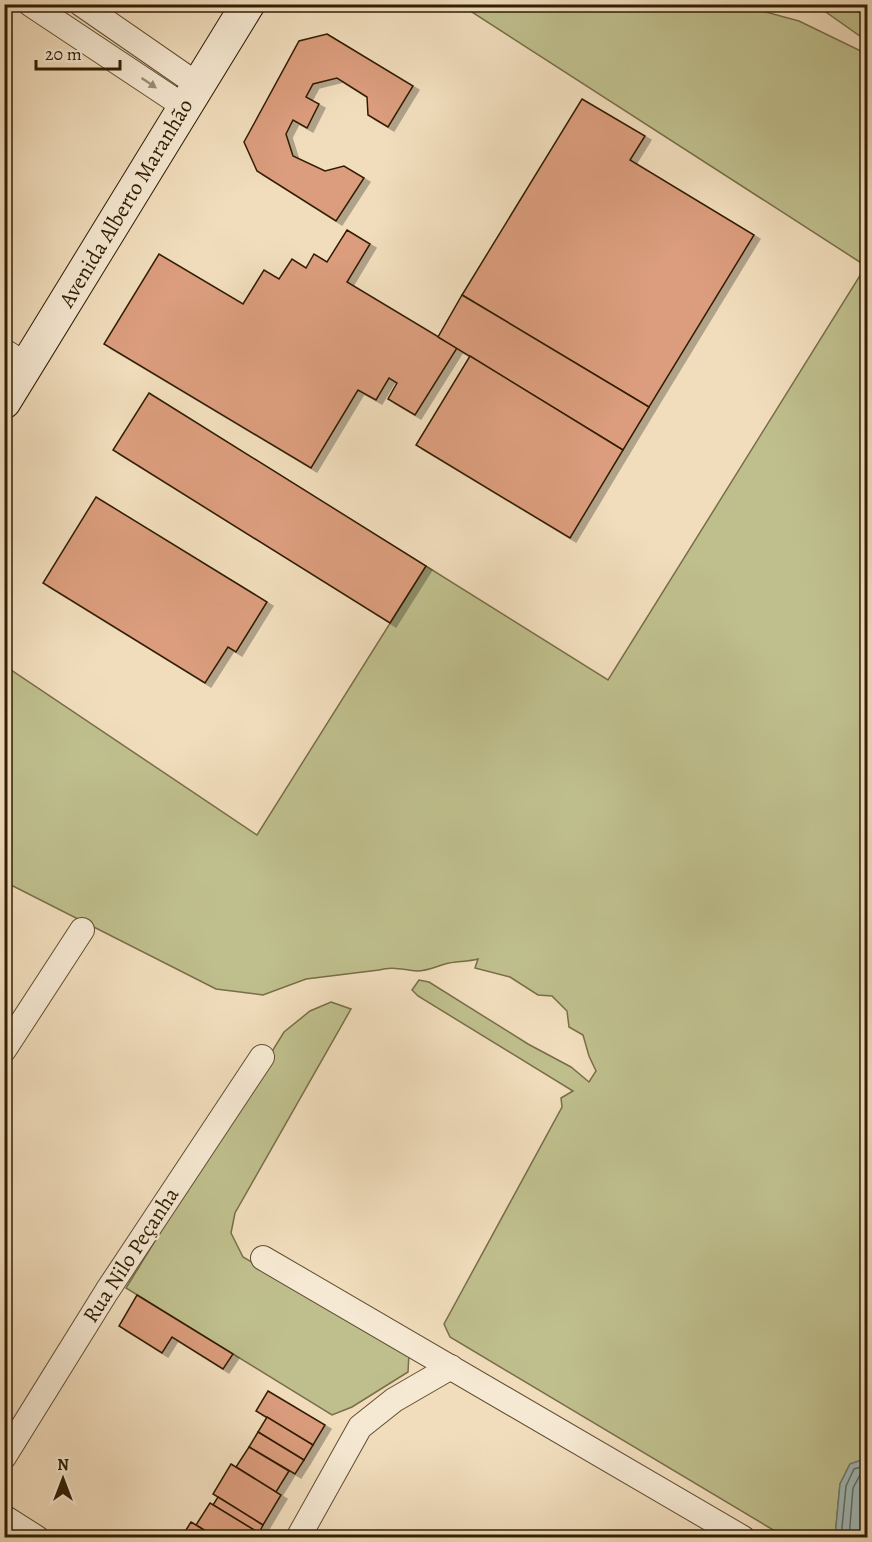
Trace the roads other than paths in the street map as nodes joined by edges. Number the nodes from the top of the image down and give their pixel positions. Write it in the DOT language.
graph roads {
  1 [pos="30,4"];
  2 [pos="81,4"];
  3 [pos="248,4"];
  4 [pos="191,96"];
  5 [pos="16,358"];
  6 [pos="6,395"];
  7 [pos="82,930"];
  8 [pos="4,1050"];
  9 [pos="262,1057"];
  10 [pos="263,1258"];
  11 [pos="451,1367"];
  12 [pos="4,1457"];
  13 [pos="4,1517"];
  14 [pos="727,1533"];
  15 [pos="37,1538"];
  16 [pos="298,1538"];
  1 -- 4 [label="street, one-way"];
  2 -- 4 [label="street"];
  3 -- 4 [label="street, Avenida Alberto Maranhão"];
  4 -- 5 [label="street, Avenida Alberto Maranhão"];
  5 -- 6 [label="street, Avenida Alberto Maranhão"];
  7 -- 8 [label="street"];
  9 -- 12 [label="street, Rua Nilo Peçanha"];
  10 -- 11 [label="street"];
  11 -- 14 [label="street"];
  11 -- 16 [label="street"];
  13 -- 15 [label="street"];
}
